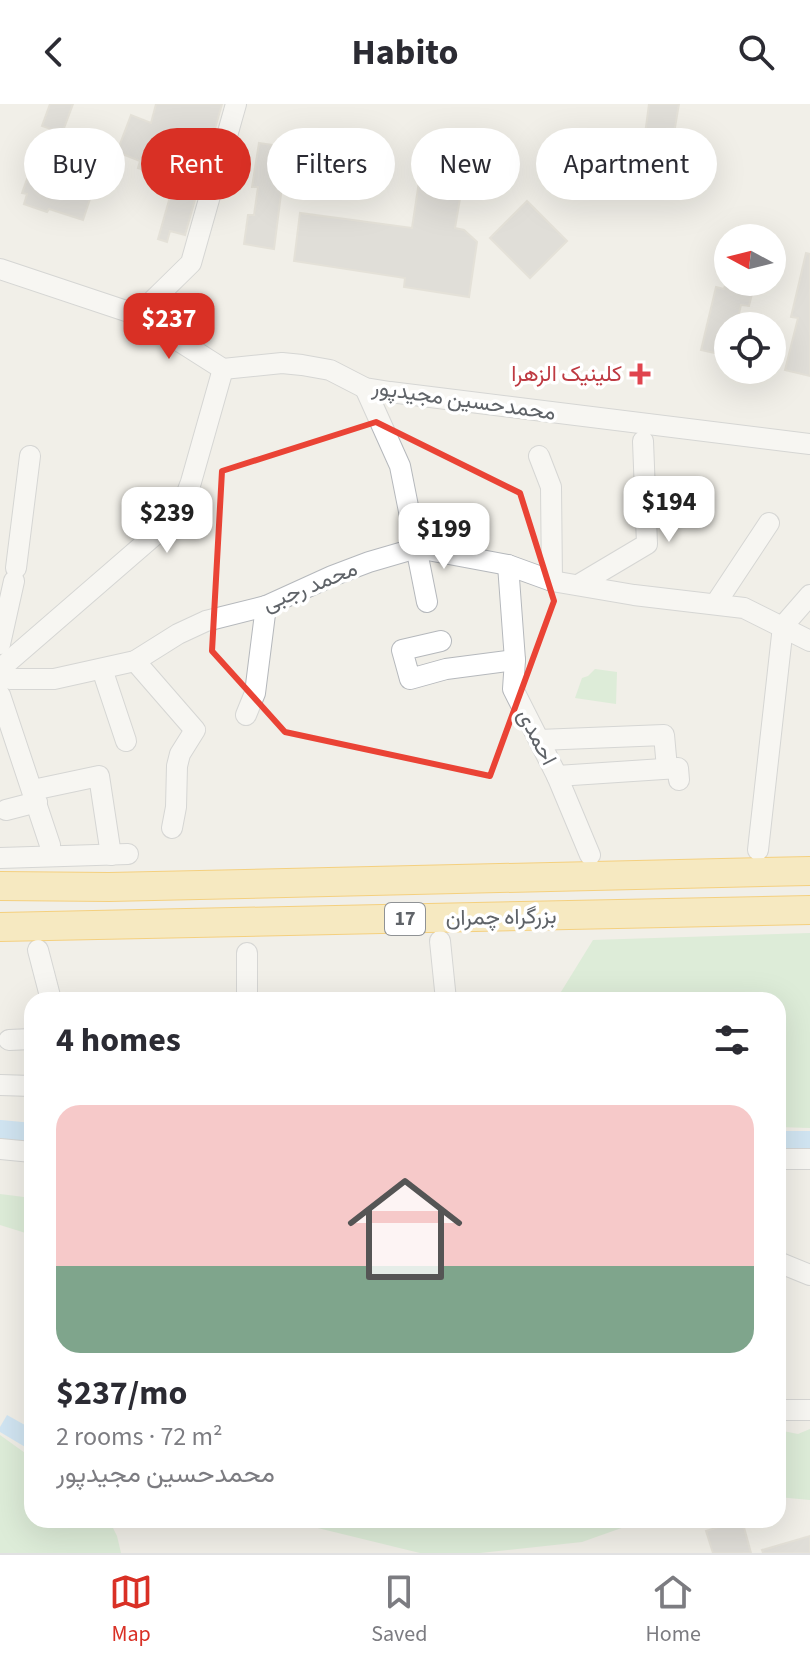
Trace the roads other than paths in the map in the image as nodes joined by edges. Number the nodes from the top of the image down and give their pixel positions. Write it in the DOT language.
graph roads {
  1 [pos="236,104"];
  2 [pos="0,269"];
  3 [pos="138,315"];
  4 [pos="223,369"];
  5 [pos="365,388"];
  6 [pos="643,441"];
  7 [pos="810,444"];
  8 [pos="30,456"];
  9 [pos="539,456"];
  10 [pos="769,523"];
  11 [pos="0,525"];
  12 [pos="21,527"];
  13 [pos="417,548"];
  14 [pos="508,565"];
  15 [pos="552,581"];
  16 [pos="578,585"];
  17 [pos="810,595"];
  18 [pos="427,602"];
  19 [pos="716,603"];
  20 [pos="266,606"];
  21 [pos="783,626"];
  22 [pos="441,641"];
  23 [pos="810,641"];
  24 [pos="0,644"];
  25 [pos="515,660"];
  26 [pos="135,661"];
  27 [pos="0,669"];
  28 [pos="102,669"];
  29 [pos="0,676"];
  30 [pos="0,695"];
  31 [pos="246,715"];
  32 [pos="539,740"];
  33 [pos="126,741"];
  34 [pos="557,776"];
  35 [pos="35,796"];
  36 [pos="6,810"];
  37 [pos="172,828"];
  38 [pos="50,845"];
  39 [pos="758,850"];
  40 [pos="590,855"];
  41 [pos="0,858"];
  42 [pos="810,871"];
  43 [pos="0,886"];
  44 [pos="810,910"];
  45 [pos="0,927"];
  46 [pos="440,941"];
  47 [pos="38,950"];
  48 [pos="247,953"];
  49 [pos="49,992"];
  50 [pos="247,992"];
  51 [pos="445,992"];
  52 [pos="24,1039"];
  53 [pos="9,1040"];
  54 [pos="0,1085"];
  55 [pos="24,1086"];
  56 [pos="0,1149"];
  57 [pos="24,1151"];
  58 [pos="786,1159"];
  59 [pos="810,1159"];
  60 [pos="786,1265"];
  61 [pos="810,1275"];
  62 [pos="786,1410"];
  63 [pos="810,1410"];
  1 -- 3 [label="street"];
  2 -- 3 [label="street"];
  3 -- 4 [label="street"];
  4 -- 5 [label="street, محمدحسین مجیدپور"];
  4 -- 27 [label="street"];
  5 -- 7 [label="street, محمدحسین مجیدپور"];
  5 -- 13 [label="street"];
  6 -- 16 [label="street"];
  8 -- 12 [label="street"];
  9 -- 15 [label="street"];
  10 -- 19 [label="street"];
  11 -- 12 [label="street"];
  12 -- 24 [label="street"];
  13 -- 14 [label="street, محمد رجبی"];
  13 -- 18 [label="street"];
  13 -- 20 [label="street, محمد رجبی"];
  14 -- 15 [label="street, محمد رجبی"];
  14 -- 25 [label="street, احمدی"];
  15 -- 16 [label="street, محمد رجبی"];
  16 -- 19 [label="street, محمد رجبی"];
  17 -- 21 [label="street"];
  19 -- 21 [label="street, محمد رجبی"];
  20 -- 26 [label="street, محمد رجبی"];
  20 -- 31 [label="street"];
  21 -- 23 [label="street, محمد رجبی"];
  21 -- 39 [label="street"];
  22 -- 25 [label="street"];
  25 -- 32 [label="street, احمدی"];
  26 -- 28 [label="street, محمد رجبی"];
  26 -- 37 [label="street"];
  28 -- 29 [label="street, محمد رجبی"];
  28 -- 33 [label="street"];
  30 -- 35 [label="street"];
  32 -- 34 [label="street, احمدی"];
  32 -- 34 [label="street"];
  34 -- 40 [label="street, احمدی"];
  35 -- 36 [label="street"];
  35 -- 38 [label="street"];
  35 -- 41 [label="street"];
  42 -- 43 [label="highway, بزرگراه چمران / 17"];
  44 -- 45 [label="highway, بزرگراه چمران / 17"];
  46 -- 51 [label="street"];
  47 -- 49 [label="street"];
  48 -- 50 [label="street"];
  52 -- 53 [label="street"];
  54 -- 55 [label="street"];
  56 -- 57 [label="street"];
  58 -- 59 [label="street"];
  60 -- 61 [label="street"];
  62 -- 63 [label="street"];
}
